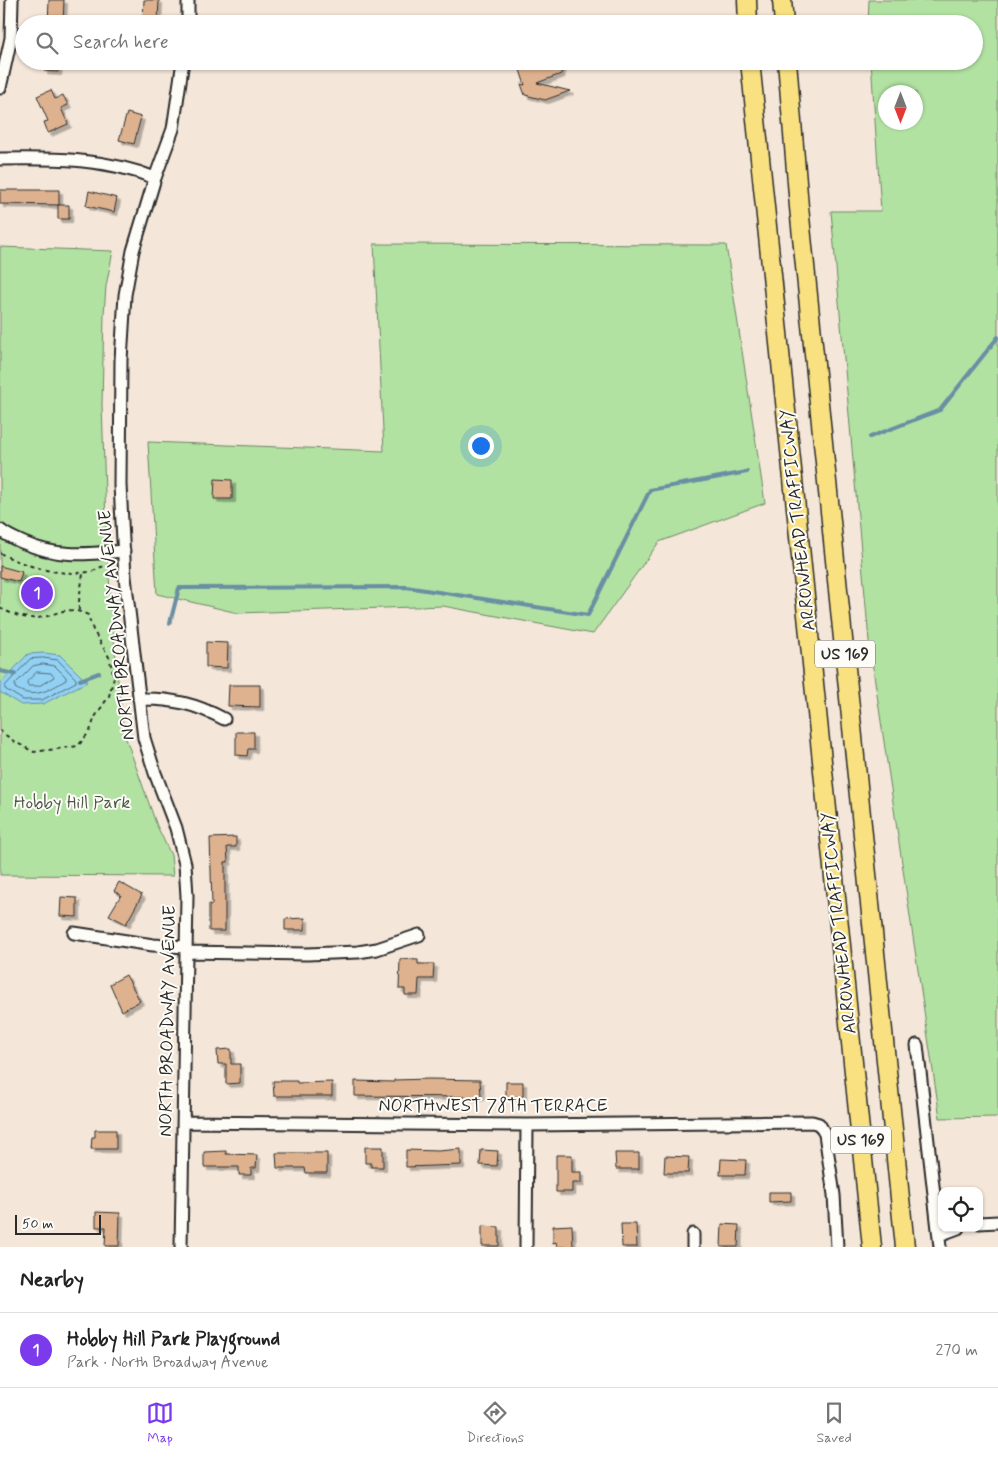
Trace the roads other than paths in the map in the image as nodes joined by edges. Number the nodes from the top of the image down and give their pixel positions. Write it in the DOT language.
graph roads {
  1 [pos="12,0"];
  2 [pos="188,0"];
  3 [pos="747,0"];
  4 [pos="782,0"];
  5 [pos="188,15"];
  6 [pos="748,15"];
  7 [pos="783,15"];
  8 [pos="182,70"];
  9 [pos="751,70"];
  10 [pos="788,70"];
  11 [pos="0,88"];
  12 [pos="0,159"];
  13 [pos="155,178"];
  14 [pos="0,530"];
  15 [pos="124,551"];
  16 [pos="140,698"];
  17 [pos="224,719"];
  18 [pos="74,933"];
  19 [pos="419,935"];
  20 [pos="186,949"];
  21 [pos="917,1045"];
  22 [pos="184,1122"];
  23 [pos="527,1125"];
  24 [pos="998,1222"];
  25 [pos="983,1223"];
  26 [pos="947,1232"];
  27 [pos="693,1234"];
  28 [pos="939,1235"];
  29 [pos="181,1247"];
  30 [pos="526,1247"];
  31 [pos="693,1247"];
  32 [pos="837,1247"];
  33 [pos="872,1247"];
  34 [pos="905,1247"];
  35 [pos="940,1247"];
  1 -- 11 [label="street"];
  2 -- 5 [label="street"];
  3 -- 6 [label="highway"];
  4 -- 7 [label="highway"];
  8 -- 13 [label="street, NORTH BROADWAY AVENUE"];
  9 -- 33 [label="highway, ARROWHEAD TRAFFICWAY / US 169"];
  10 -- 34 [label="highway, ARROWHEAD TRAFFICWAY / US 169"];
  12 -- 13 [label="street"];
  13 -- 15 [label="street, NORTH BROADWAY AVENUE"];
  14 -- 15 [label="street"];
  15 -- 16 [label="street, NORTH BROADWAY AVENUE"];
  16 -- 17 [label="street"];
  16 -- 20 [label="street, NORTH BROADWAY AVENUE"];
  18 -- 20 [label="street"];
  19 -- 20 [label="street"];
  20 -- 22 [label="street, NORTH BROADWAY AVENUE"];
  21 -- 28 [label="street"];
  22 -- 23 [label="street, NORTHWEST 78TH TERRACE"];
  22 -- 29 [label="street, NORTH BROADWAY AVENUE"];
  23 -- 30 [label="street"];
  23 -- 32 [label="street, NORTHWEST 78TH TERRACE"];
  24 -- 25 [label="street"];
  26 -- 28 [label="street"];
  27 -- 31 [label="street"];
  28 -- 35 [label="street"];
}
